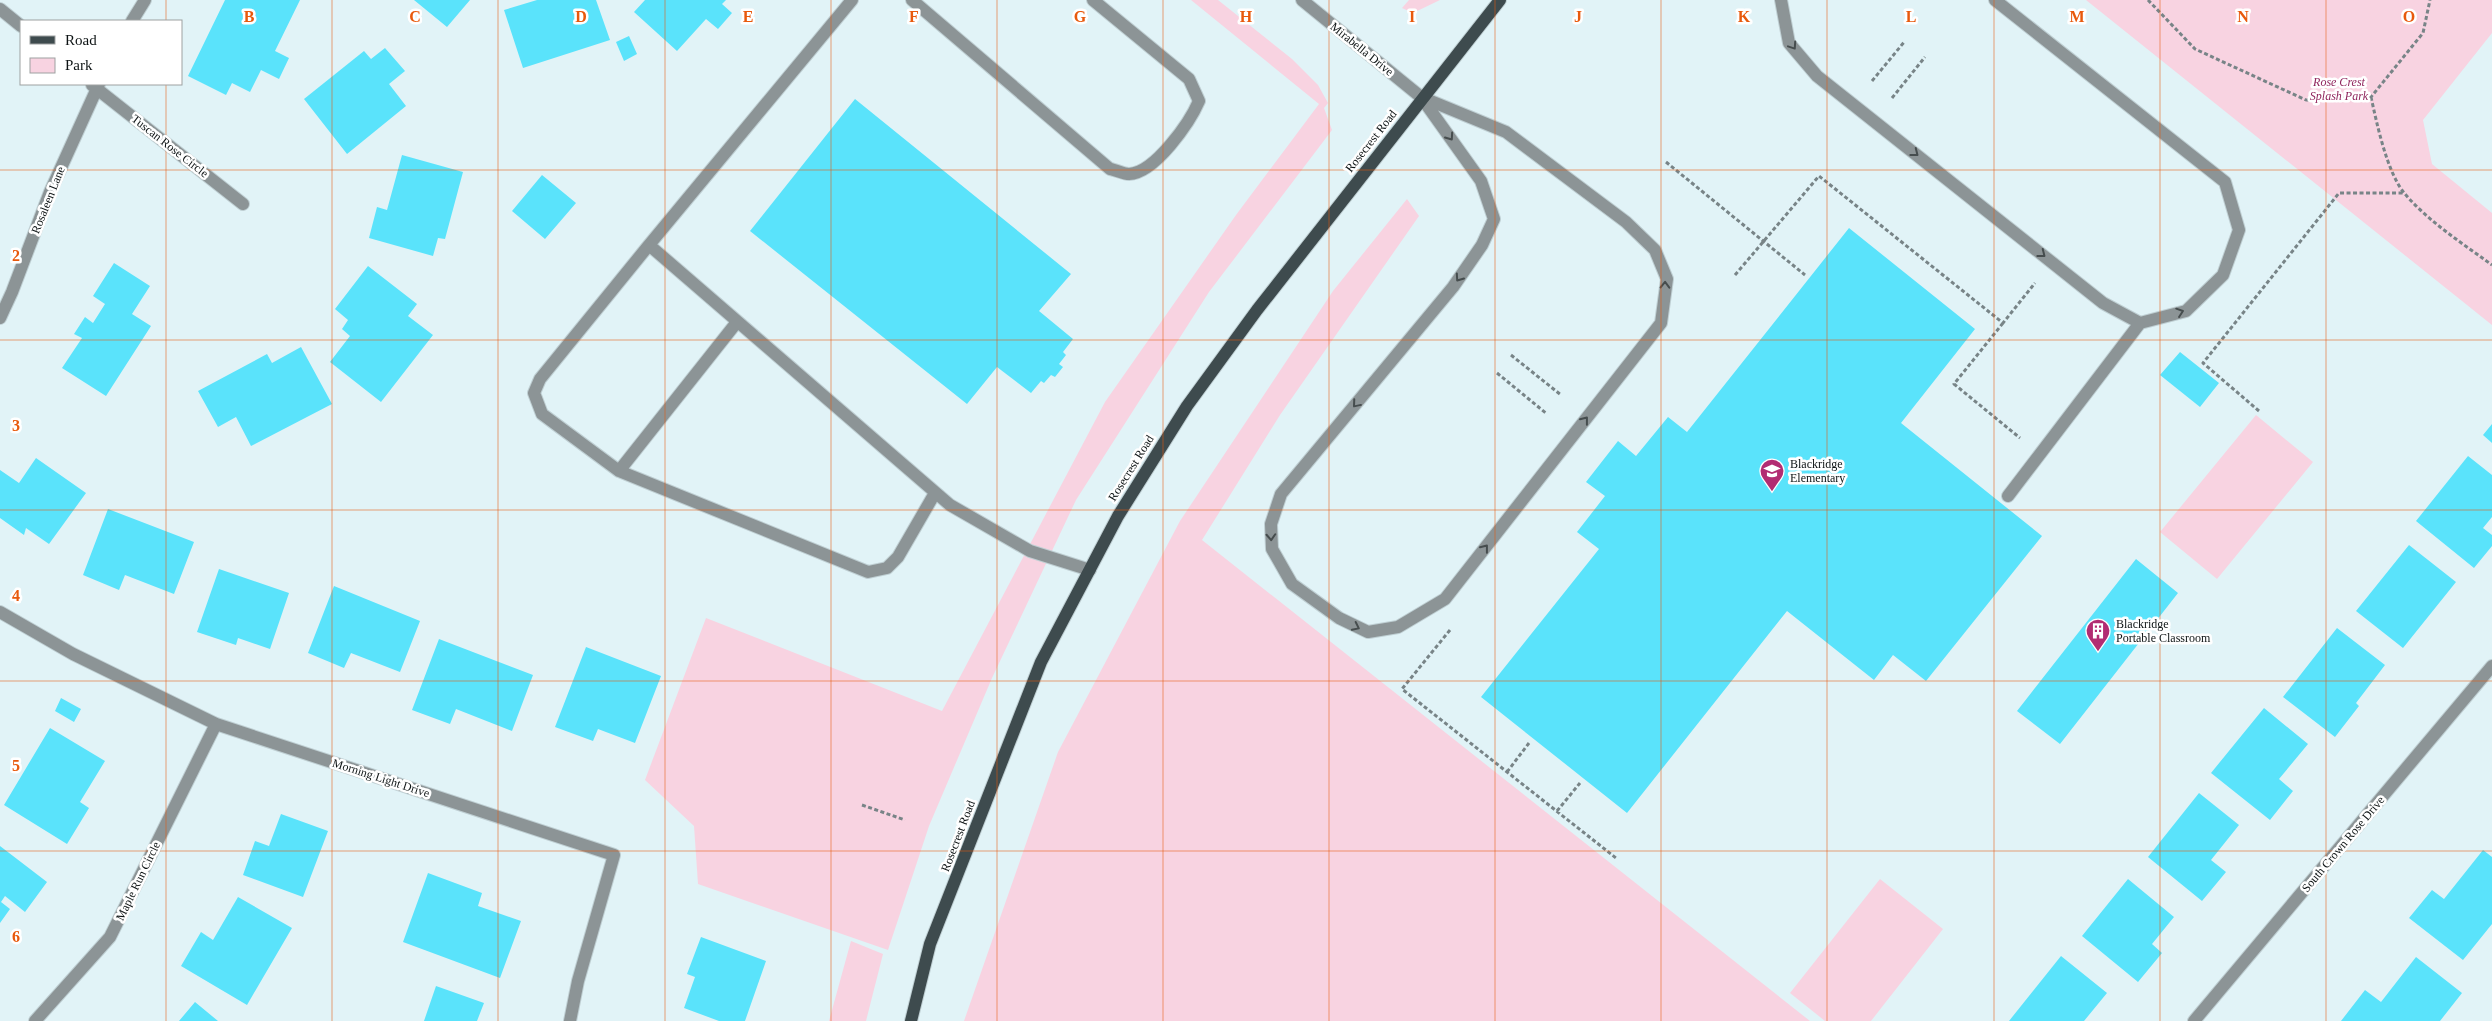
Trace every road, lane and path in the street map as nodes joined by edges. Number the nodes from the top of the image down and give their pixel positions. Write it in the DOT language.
graph roads {
  1 [pos="146,0"];
  2 [pos="852,0"];
  3 [pos="912,0"];
  4 [pos="1092,0"];
  5 [pos="1302,0"];
  6 [pos="1500,0"];
  7 [pos="1781,0"];
  8 [pos="1995,0"];
  9 [pos="2148,0"];
  10 [pos="2430,0"];
  11 [pos="0,9"];
  12 [pos="133,20"];
  13 [pos="20,25"];
  14 [pos="1905,41"];
  15 [pos="1925,57"];
  16 [pos="1872,81"];
  17 [pos="95,85"];
  18 [pos="1422,97"];
  19 [pos="2371,97"];
  20 [pos="1892,98"];
  21 [pos="1666,162"];
  22 [pos="2404,194"];
  23 [pos="243,204"];
  24 [pos="1763,241"];
  25 [pos="649,245"];
  26 [pos="2492,265"];
  27 [pos="1735,275"];
  28 [pos="1805,275"];
  29 [pos="2035,283"];
  30 [pos="0,318"];
  31 [pos="737,322"];
  32 [pos="2003,323"];
  33 [pos="2140,323"];
  34 [pos="1511,355"];
  35 [pos="1496,373"];
  36 [pos="1562,395"];
  37 [pos="2259,411"];
  38 [pos="1547,414"];
  39 [pos="2020,439"];
  40 [pos="619,471"];
  41 [pos="935,493"];
  42 [pos="2008,496"];
  43 [pos="1090,570"];
  44 [pos="0,612"];
  45 [pos="1450,630"];
  46 [pos="2492,666"];
  47 [pos="216,724"];
  48 [pos="1529,743"];
  49 [pos="1507,772"];
  50 [pos="1580,783"];
  51 [pos="862,805"];
  52 [pos="1557,812"];
  53 [pos="905,820"];
  54 [pos="1616,858"];
  55 [pos="35,1021"];
  56 [pos="570,1021"];
  57 [pos="911,1021"];
  58 [pos="2194,1021"];
  1 -- 12 [label="street"];
  2 -- 25 [label="street"];
  3 -- 4 [label="street"];
  5 -- 18 [label="street, Mirabella Drive"];
  6 -- 18 [label="main road, Rosecrest Road"];
  7 -- 33 [label="street, one-way"];
  33 -- 8 [label="street, one-way"];
  9 -- 19 [label="path"];
  10 -- 19 [label="path"];
  11 -- 13 [label="street"];
  14 -- 16 [label="path"];
  15 -- 20 [label="path"];
  17 -- 23 [label="street, Tuscan Rose Circle"];
  17 -- 30 [label="street, Rosaleen Lane"];
  18 -- 18 [label="street, one-way"];
  18 -- 43 [label="main road, Rosecrest Road"];
  19 -- 22 [label="path"];
  21 -- 24 [label="path"];
  22 -- 26 [label="path"];
  22 -- 37 [label="path"];
  24 -- 27 [label="path"];
  24 -- 28 [label="path"];
  24 -- 32 [label="path"];
  25 -- 31 [label="street"];
  25 -- 40 [label="street"];
  29 -- 32 [label="path"];
  31 -- 40 [label="street"];
  31 -- 41 [label="street"];
  32 -- 39 [label="path"];
  33 -- 42 [label="street"];
  34 -- 36 [label="path"];
  35 -- 38 [label="path"];
  40 -- 41 [label="street"];
  41 -- 43 [label="street"];
  43 -- 57 [label="main road, Rosecrest Road"];
  44 -- 47 [label="street, Morning Light Drive"];
  45 -- 49 [label="path"];
  46 -- 58 [label="street, South Crown Rose Drive"];
  47 -- 55 [label="street, Maple Run Circle"];
  47 -- 56 [label="street, Morning Light Drive"];
  48 -- 49 [label="path"];
  49 -- 52 [label="path"];
  50 -- 52 [label="path"];
  51 -- 53 [label="path"];
  52 -- 54 [label="path"];
}
